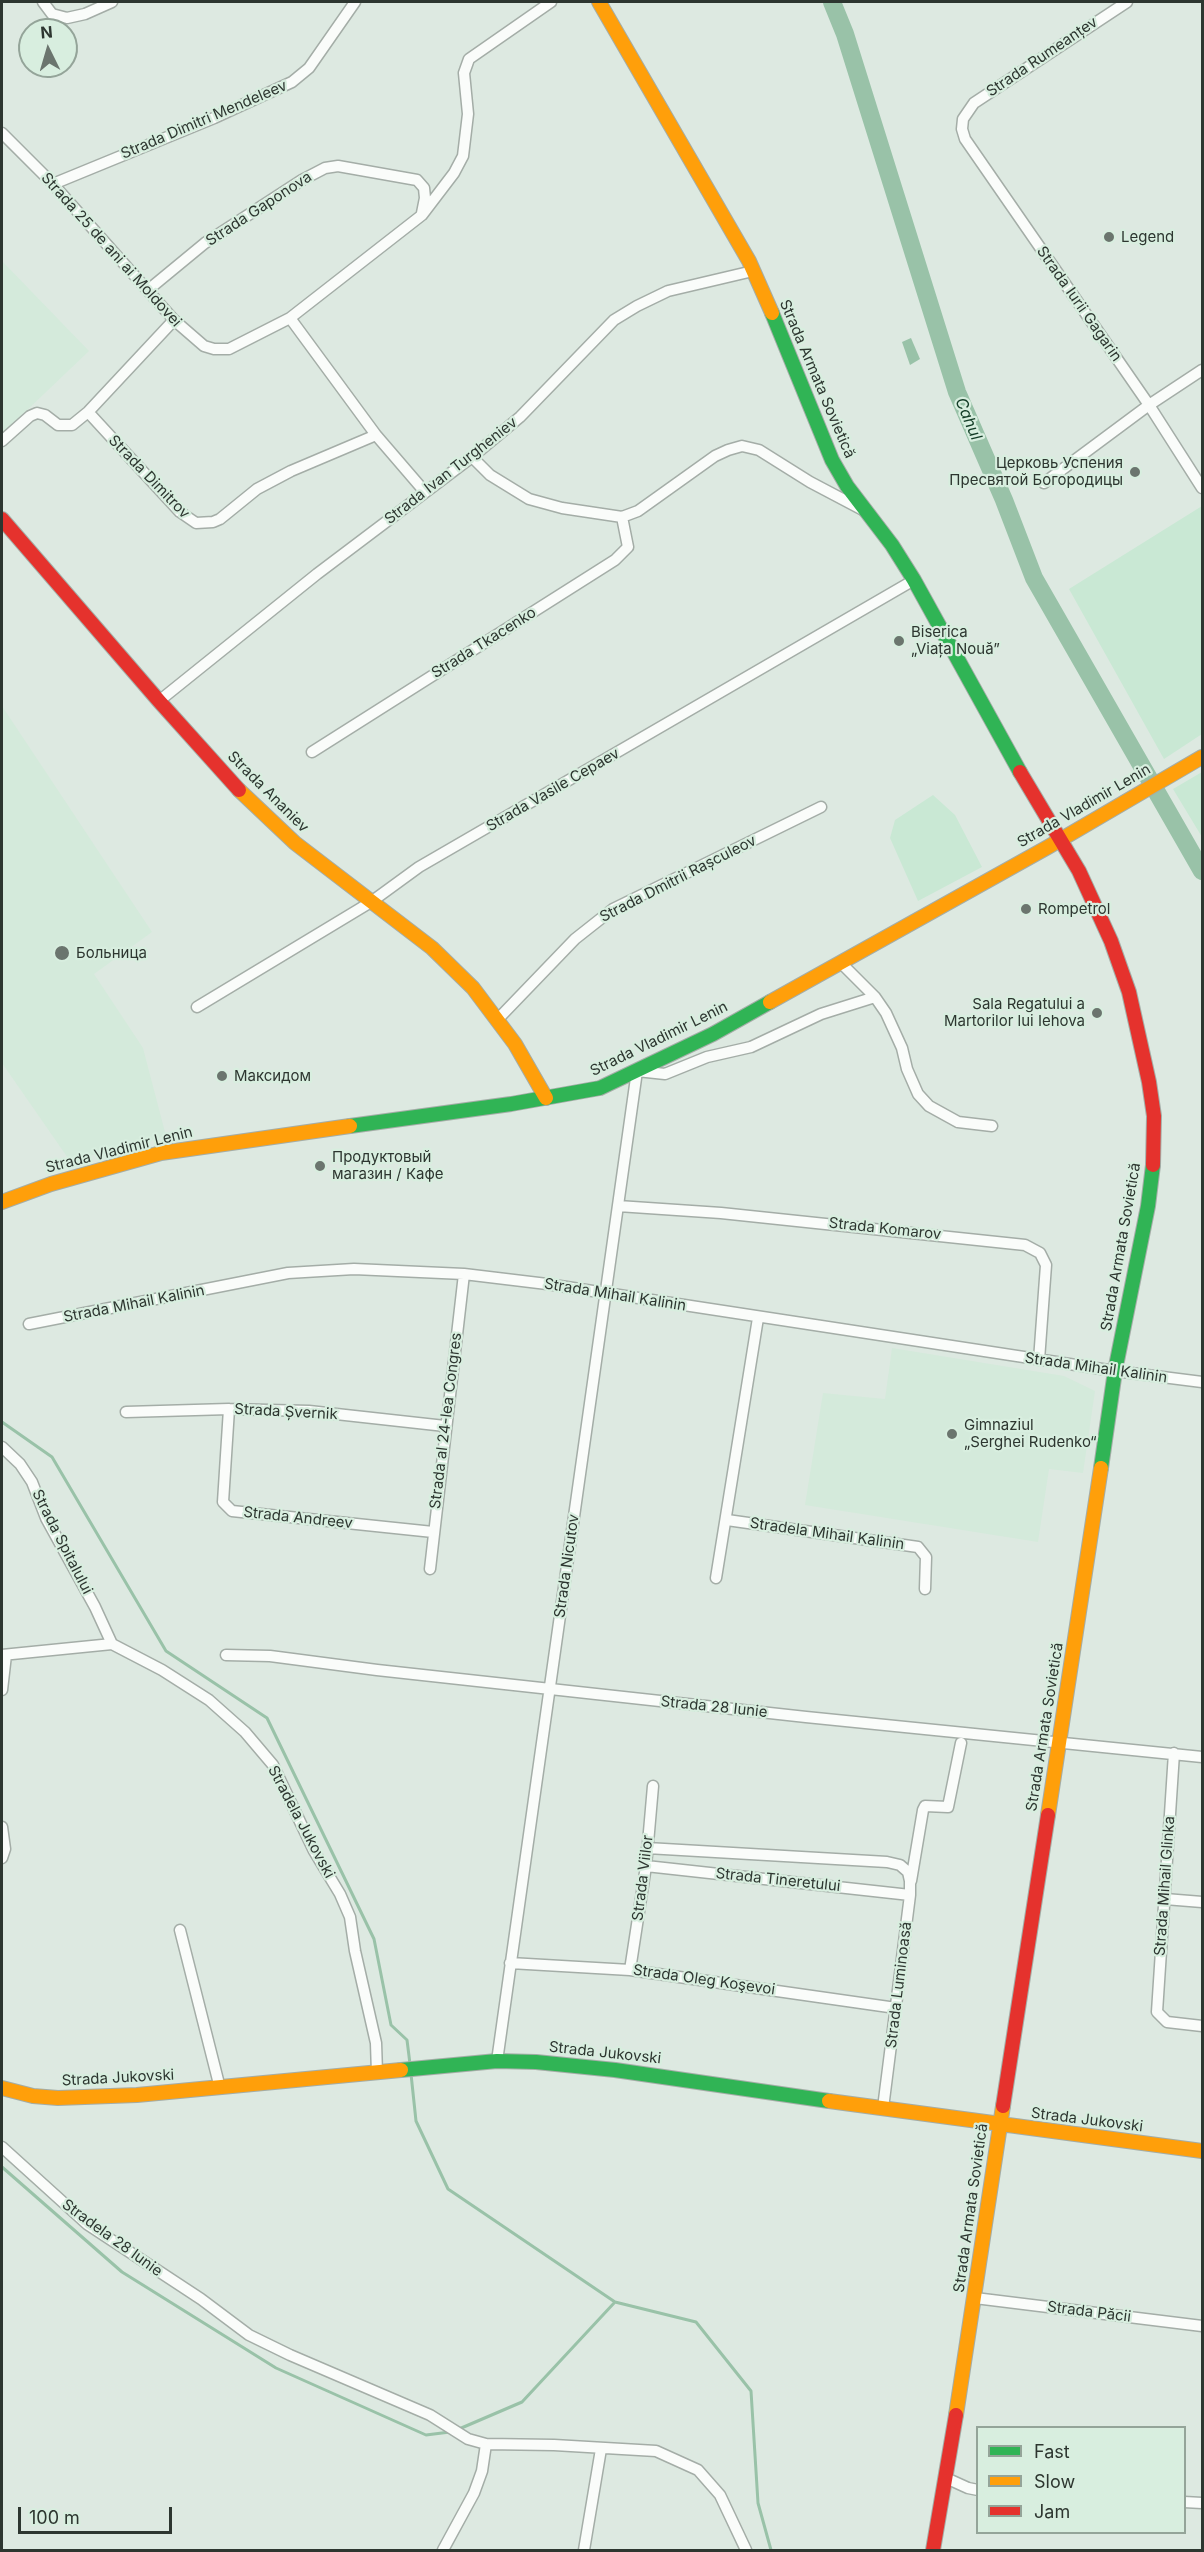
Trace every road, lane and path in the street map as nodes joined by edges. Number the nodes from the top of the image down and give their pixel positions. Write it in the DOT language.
graph roads {
  1 [pos="43,2"];
  2 [pos="112,2"];
  3 [pos="355,2"];
  4 [pos="551,2"];
  5 [pos="599,2"];
  6 [pos="1126,2"];
  7 [pos="963,119"];
  8 [pos="2,133"];
  9 [pos="53,184"];
  10 [pos="422,215"];
  11 [pos="753,272"];
  12 [pos="148,290"];
  13 [pos="290,318"];
  14 [pos="174,320"];
  15 [pos="1203,370"];
  16 [pos="1149,405"];
  17 [pos="88,412"];
  18 [pos="376,435"];
  19 [pos="2,441"];
  20 [pos="471,457"];
  21 [pos="1044,483"];
  22 [pos="1203,488"];
  23 [pos="424,492"];
  24 [pos="868,513"];
  25 [pos="622,518"];
  26 [pos="2,519"];
  27 [pos="914,580"];
  28 [pos="159,701"];
  29 [pos="312,752"];
  30 [pos="1203,757"];
  31 [pos="821,807"];
  32 [pos="1061,839"];
  33 [pos="371,902"];
  34 [pos="842,963"];
  35 [pos="876,997"];
  36 [pos="197,1007"];
  37 [pos="498,1019"];
  38 [pos="637,1071"];
  39 [pos="546,1098"];
  40 [pos="992,1126"];
  41 [pos="2,1202"];
  42 [pos="618,1206"];
  43 [pos="464,1274"];
  44 [pos="607,1294"];
  45 [pos="758,1318"];
  46 [pos="29,1324"];
  47 [pos="1039,1359"];
  48 [pos="1115,1371"];
  49 [pos="1203,1382"];
  50 [pos="229,1409"];
  51 [pos="126,1412"];
  52 [pos="445,1426"];
  53 [pos="2,1447"];
  54 [pos="727,1520"];
  55 [pos="433,1532"];
  56 [pos="430,1569"];
  57 [pos="716,1578"];
  58 [pos="925,1589"];
  59 [pos="112,1644"];
  60 [pos="4,1655"];
  61 [pos="226,1655"];
  62 [pos="549,1689"];
  63 [pos="2,1690"];
  64 [pos="961,1743"];
  65 [pos="1059,1743"];
  66 [pos="1174,1754"];
  67 [pos="1203,1757"];
  68 [pos="653,1786"];
  69 [pos="2,1827"];
  70 [pos="647,1848"];
  71 [pos="2,1858"];
  72 [pos="646,1866"];
  73 [pos="910,1881"];
  74 [pos="910,1894"];
  75 [pos="1165,1899"];
  76 [pos="1203,1902"];
  77 [pos="180,1930"];
  78 [pos="510,1963"];
  79 [pos="630,1970"];
  80 [pos="896,2008"];
  81 [pos="1203,2026"];
  82 [pos="497,2061"];
  83 [pos="377,2073"];
  84 [pos="2,2088"];
  85 [pos="220,2088"];
  86 [pos="883,2108"];
  87 [pos="1000,2125"];
  88 [pos="2,2148"];
  89 [pos="1203,2151"];
  90 [pos="975,2298"];
  91 [pos="1203,2326"];
  92 [pos="486,2444"];
  93 [pos="601,2449"];
  94 [pos="946,2478"];
  95 [pos="976,2490"];
  96 [pos="1186,2502"];
  97 [pos="1203,2503"];
  98 [pos="443,2550"];
  99 [pos="584,2550"];
  100 [pos="746,2550"];
  101 [pos="933,2550"];
  1 -- 2 [label="street"];
  3 -- 9 [label="street, Strada Dimitri Mendeleev"];
  4 -- 10 [label="street, Strada 25 de ani ai Moldovei"];
  5 -- 11 [label="street, Strada Armata Sovietică"];
  6 -- 7 [label="street, Strada Rumeanțev"];
  7 -- 16 [label="street, Strada Iurii Gagarin"];
  8 -- 9 [label="street, Strada 25 de ani ai Moldovei"];
  9 -- 12 [label="street, Strada 25 de ani ai Moldovei"];
  10 -- 12 [label="street, Strada Gaponova"];
  10 -- 13 [label="street, Strada 25 de ani ai Moldovei"];
  11 -- 20 [label="street, Strada Ivan Turgheniev"];
  11 -- 24 [label="street, Strada Armata Sovietică"];
  12 -- 14 [label="street, Strada 25 de ani ai Moldovei"];
  13 -- 14 [label="street, Strada 25 de ani ai Moldovei"];
  13 -- 18 [label="street"];
  14 -- 17 [label="street"];
  15 -- 16 [label="street"];
  16 -- 21 [label="street"];
  16 -- 22 [label="street, Strada Iurii Gagarin"];
  17 -- 18 [label="street, Strada Dimitrov"];
  17 -- 19 [label="street"];
  18 -- 23 [label="street"];
  20 -- 23 [label="street, Strada Ivan Turgheniev"];
  20 -- 25 [label="street"];
  23 -- 28 [label="street, Strada Ivan Turgheniev"];
  24 -- 25 [label="street"];
  24 -- 27 [label="street, Strada Armata Sovietică"];
  25 -- 29 [label="street, Strada Tkacenko"];
  26 -- 28 [label="street, Strada Ananiev"];
  27 -- 32 [label="street, Strada Armata Sovietică"];
  27 -- 33 [label="street, Strada Vasile Cepaev"];
  28 -- 33 [label="street, Strada Ananiev"];
  30 -- 32 [label="street, Strada Vladimir Lenin"];
  31 -- 37 [label="street, Strada Dmitrii Rașculeov"];
  32 -- 34 [label="street, Strada Vladimir Lenin"];
  32 -- 48 [label="street, Strada Armata Sovietică"];
  33 -- 36 [label="street, Strada Vasile Cepaev"];
  33 -- 37 [label="street, Strada Ananiev"];
  34 -- 35 [label="street"];
  34 -- 38 [label="street, Strada Vladimir Lenin"];
  35 -- 38 [label="street"];
  35 -- 40 [label="street"];
  37 -- 39 [label="street, Strada Ananiev"];
  38 -- 39 [label="street, Strada Vladimir Lenin"];
  38 -- 42 [label="street, Strada Nicutov"];
  39 -- 41 [label="street, Strada Vladimir Lenin"];
  42 -- 44 [label="street, Strada Nicutov"];
  42 -- 47 [label="street, Strada Komarov"];
  43 -- 44 [label="street, Strada Mihail Kalinin"];
  43 -- 46 [label="street, Strada Mihail Kalinin"];
  43 -- 52 [label="street, Strada al 24-lea Congres"];
  44 -- 45 [label="street, Strada Mihail Kalinin"];
  44 -- 62 [label="street, Strada Nicutov"];
  45 -- 47 [label="street, Strada Mihail Kalinin"];
  45 -- 54 [label="street"];
  47 -- 48 [label="street, Strada Mihail Kalinin"];
  48 -- 49 [label="street, Strada Mihail Kalinin"];
  48 -- 65 [label="street, Strada Armata Sovietică"];
  50 -- 51 [label="street, Strada Șvernik"];
  50 -- 52 [label="street, Strada Șvernik"];
  50 -- 55 [label="street, Strada Andreev"];
  52 -- 55 [label="street, Strada al 24-lea Congres"];
  53 -- 59 [label="street, Strada Spitalului"];
  54 -- 57 [label="street"];
  54 -- 58 [label="street, Stradela Mihail Kalinin"];
  55 -- 56 [label="street, Strada al 24-lea Congres"];
  59 -- 60 [label="street"];
  59 -- 83 [label="street, Stradela Jukovski"];
  60 -- 63 [label="street"];
  61 -- 62 [label="street, Strada 28 Iunie"];
  62 -- 65 [label="street, Strada 28 Iunie"];
  62 -- 78 [label="street, Strada Nicutov"];
  64 -- 73 [label="street, Strada Luminoasă"];
  65 -- 66 [label="street, Strada 28 Iunie"];
  65 -- 87 [label="street, Strada Armata Sovietică"];
  66 -- 67 [label="street, Strada 28 Iunie"];
  66 -- 75 [label="street, Strada Mihail Glinka"];
  68 -- 70 [label="street, Strada Viilor"];
  69 -- 71 [label="street"];
  70 -- 72 [label="street, Strada Viilor"];
  70 -- 73 [label="street, Strada Tineretului"];
  72 -- 74 [label="street, Strada Tineretului"];
  72 -- 79 [label="street, Strada Viilor"];
  73 -- 74 [label="street, Strada Luminoasă"];
  74 -- 80 [label="street, Strada Luminoasă"];
  75 -- 76 [label="street"];
  75 -- 81 [label="street, Strada Mihail Glinka"];
  77 -- 85 [label="street"];
  78 -- 79 [label="street, Strada Oleg Koşevoi"];
  78 -- 82 [label="street, Strada Nicutov"];
  79 -- 80 [label="street, Strada Oleg Koşevoi"];
  80 -- 86 [label="street, Strada Luminoasă"];
  82 -- 83 [label="street, Strada Jukovski"];
  82 -- 86 [label="street, Strada Jukovski"];
  83 -- 85 [label="street, Strada Jukovski"];
  84 -- 85 [label="street, Strada Jukovski"];
  86 -- 87 [label="street, Strada Jukovski"];
  87 -- 89 [label="street, Strada Jukovski"];
  87 -- 90 [label="street, Strada Armata Sovietică"];
  88 -- 92 [label="street, Stradela 28 Iunie"];
  90 -- 91 [label="street, Strada Păcii"];
  90 -- 94 [label="street, Strada Armata Sovietică"];
  92 -- 93 [label="street"];
  92 -- 98 [label="street"];
  93 -- 99 [label="street"];
  93 -- 100 [label="street"];
  94 -- 95 [label="street"];
  94 -- 101 [label="street, Strada Armata Sovietică"];
  96 -- 97 [label="street"];
}
